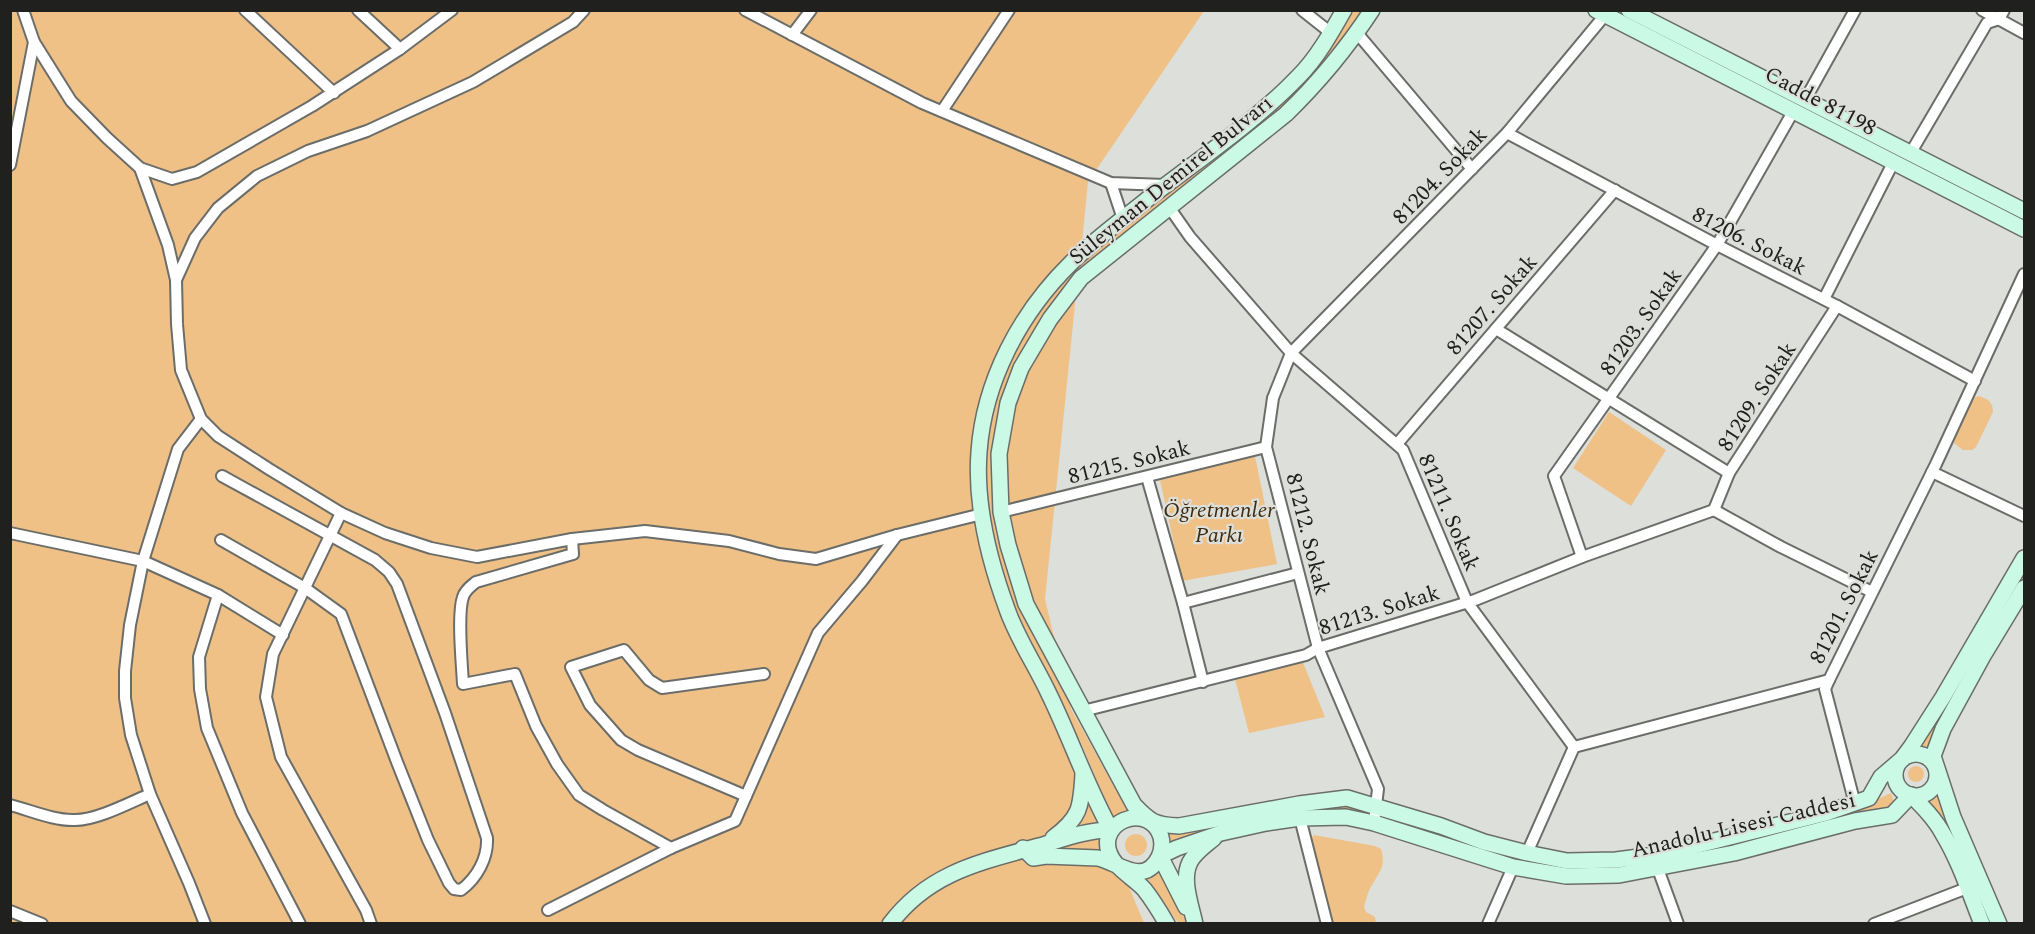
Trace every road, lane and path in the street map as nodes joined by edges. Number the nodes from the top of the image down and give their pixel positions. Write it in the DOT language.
graph roads {
  1 [pos="22,10"];
  2 [pos="245,10"];
  3 [pos="358,10"];
  4 [pos="452,10"];
  5 [pos="584,10"];
  6 [pos="745,10"];
  7 [pos="811,10"];
  8 [pos="1009,10"];
  9 [pos="1302,10"];
  10 [pos="1344,10"];
  11 [pos="1372,10"];
  12 [pos="1629,10"];
  13 [pos="1855,10"];
  14 [pos="1982,10"];
  15 [pos="1600,13"];
  16 [pos="2001,15"];
  17 [pos="1331,33"];
  18 [pos="1357,33"];
  19 [pos="2025,33"];
  20 [pos="792,35"];
  21 [pos="34,42"];
  22 [pos="400,50"];
  23 [pos="334,93"];
  24 [pos="1799,105"];
  25 [pos="942,111"];
  26 [pos="1508,133"];
  27 [pos="1910,154"];
  28 [pos="1893,163"];
  29 [pos="10,165"];
  30 [pos="140,168"];
  31 [pos="1472,169"];
  32 [pos="1111,183"];
  33 [pos="1165,185"];
  34 [pos="1615,190"];
  35 [pos="1169,207"];
  36 [pos="2025,211"];
  37 [pos="1123,219"];
  38 [pos="2025,229"];
  39 [pos="1717,245"];
  40 [pos="2025,274"];
  41 [pos="176,280"];
  42 [pos="1824,299"];
  43 [pos="1837,306"];
  44 [pos="1496,329"];
  45 [pos="1291,353"];
  46 [pos="1976,381"];
  47 [pos="1609,398"];
  48 [pos="201,419"];
  49 [pos="1396,444"];
  50 [pos="1266,447"];
  51 [pos="1932,472"];
  52 [pos="1730,473"];
  53 [pos="222,476"];
  54 [pos="1147,477"];
  55 [pos="1714,510"];
  56 [pos="1001,512"];
  57 [pos="340,513"];
  58 [pos="982,514"];
  59 [pos="2025,516"];
  60 [pos="10,533"];
  61 [pos="897,535"];
  62 [pos="329,536"];
  63 [pos="572,539"];
  64 [pos="221,540"];
  65 [pos="1582,557"];
  66 [pos="2025,558"];
  67 [pos="143,561"];
  68 [pos="1298,573"];
  69 [pos="305,588"];
  70 [pos="2025,588"];
  71 [pos="1872,592"];
  72 [pos="218,595"];
  73 [pos="1467,602"];
  74 [pos="1183,603"];
  75 [pos="283,635"];
  76 [pos="1318,648"];
  77 [pos="764,674"];
  78 [pos="1829,680"];
  79 [pos="1203,682"];
  80 [pos="1083,711"];
  81 [pos="1574,747"];
  82 [pos="1902,759"];
  83 [pos="1936,770"];
  84 [pos="1083,771"];
  85 [pos="150,794"];
  86 [pos="1911,795"];
  87 [pos="746,796"];
  88 [pos="1855,804"];
  89 [pos="10,805"];
  90 [pos="1376,806"];
  91 [pos="1300,818"];
  92 [pos="1150,822"];
  93 [pos="1374,823"];
  94 [pos="1111,830"];
  95 [pos="1221,833"];
  96 [pos="1044,844"];
  97 [pos="671,848"];
  98 [pos="1023,848"];
  99 [pos="1527,854"];
  100 [pos="1160,856"];
  101 [pos="1513,867"];
  102 [pos="1122,869"];
  103 [pos="1658,869"];
  104 [pos="1967,888"];
  105 [pos="548,910"];
  106 [pos="10,911"];
  107 [pos="42,924"];
  108 [pos="204,924"];
  109 [pos="300,924"];
  110 [pos="371,924"];
  111 [pos="890,924"];
  112 [pos="1167,924"];
  113 [pos="1195,924"];
  114 [pos="1327,924"];
  115 [pos="1488,924"];
  116 [pos="1678,924"];
  117 [pos="1874,924"];
  118 [pos="1982,924"];
  119 [pos="1999,924"];
  1 -- 21 [label="street"];
  2 -- 23 [label="street"];
  3 -- 22 [label="street"];
  4 -- 22 [label="street"];
  5 -- 41 [label="street"];
  6 -- 20 [label="street"];
  7 -- 20 [label="street"];
  8 -- 25 [label="street"];
  9 -- 17 [label="street"];
  10 -- 17 [label="main road, Süleyman Demirel Bulvarı"];
  11 -- 18 [label="main road, Süleyman Demirel Bulvarı"];
  12 -- 24 [label="main road, Cadde 81198"];
  13 -- 24 [label="street, 81203. Sokak"];
  14 -- 16 [label="street"];
  15 -- 24 [label="main road, Cadde 81198"];
  15 -- 26 [label="street, 81204. Sokak"];
  16 -- 19 [label="street"];
  16 -- 27 [label="street"];
  17 -- 33 [label="main road, Süleyman Demirel Bulvarı"];
  18 -- 31 [label="street"];
  18 -- 35 [label="main road, Süleyman Demirel Bulvarı"];
  20 -- 25 [label="street"];
  21 -- 29 [label="street"];
  21 -- 30 [label="street"];
  22 -- 23 [label="street"];
  23 -- 30 [label="street"];
  24 -- 27 [label="main road, Cadde 81198"];
  24 -- 28 [label="main road, Cadde 81198"];
  24 -- 39 [label="street, 81203. Sokak"];
  25 -- 32 [label="street"];
  26 -- 31 [label="street, 81204. Sokak"];
  26 -- 34 [label="street, 81206. Sokak"];
  27 -- 36 [label="main road, Cadde 81198"];
  28 -- 38 [label="main road, Cadde 81198"];
  28 -- 42 [label="street"];
  30 -- 41 [label="street"];
  31 -- 45 [label="street, 81204. Sokak"];
  32 -- 33 [label="street"];
  32 -- 37 [label="street"];
  33 -- 37 [label="main road, Süleyman Demirel Bulvarı"];
  34 -- 39 [label="street, 81206. Sokak"];
  34 -- 44 [label="street, 81207. Sokak"];
  35 -- 45 [label="street, 81211. Sokak"];
  35 -- 56 [label="main road, Süleyman Demirel Bulvarı"];
  37 -- 58 [label="main road, Süleyman Demirel Bulvarı"];
  39 -- 42 [label="street, 81206. Sokak"];
  39 -- 47 [label="street, 81203. Sokak"];
  40 -- 46 [label="street, 81201. Sokak"];
  41 -- 48 [label="street"];
  42 -- 43 [label="street, 81206. Sokak"];
  43 -- 46 [label="street, 81206. Sokak"];
  43 -- 52 [label="street, 81209. Sokak"];
  44 -- 47 [label="street"];
  44 -- 49 [label="street, 81207. Sokak"];
  45 -- 49 [label="street, 81211. Sokak"];
  45 -- 50 [label="street, 81212. Sokak"];
  46 -- 51 [label="street, 81201. Sokak"];
  47 -- 52 [label="street"];
  47 -- 65 [label="street, 81203. Sokak"];
  48 -- 57 [label="street"];
  48 -- 67 [label="street"];
  49 -- 73 [label="street, 81211. Sokak"];
  50 -- 54 [label="street, 81215. Sokak"];
  50 -- 68 [label="street, 81212. Sokak"];
  51 -- 59 [label="street"];
  51 -- 71 [label="street, 81201. Sokak"];
  52 -- 55 [label="street, 81209. Sokak"];
  53 -- 62 [label="street"];
  54 -- 56 [label="street, 81215. Sokak"];
  54 -- 74 [label="street"];
  55 -- 65 [label="street, 81213. Sokak"];
  55 -- 71 [label="street"];
  56 -- 80 [label="main road, Süleyman Demirel Bulvarı"];
  57 -- 62 [label="street"];
  57 -- 63 [label="street"];
  58 -- 61 [label="street"];
  58 -- 84 [label="main road, Süleyman Demirel Bulvarı"];
  60 -- 67 [label="street"];
  61 -- 63 [label="street"];
  61 -- 87 [label="street"];
  62 -- 69 [label="street"];
  62 -- 69 [label="street"];
  63 -- 97 [label="street"];
  64 -- 69 [label="street"];
  65 -- 73 [label="street, 81213. Sokak"];
  66 -- 82 [label="main road, Anadolu Lisesi Caddesi"];
  67 -- 72 [label="street"];
  67 -- 85 [label="street"];
  68 -- 74 [label="street"];
  68 -- 76 [label="street, 81212. Sokak"];
  69 -- 75 [label="street"];
  70 -- 83 [label="main road"];
  71 -- 78 [label="street, 81201. Sokak"];
  72 -- 75 [label="street"];
  72 -- 109 [label="street"];
  73 -- 76 [label="street, 81213. Sokak"];
  73 -- 81 [label="street, 81211. Sokak"];
  74 -- 79 [label="street"];
  75 -- 110 [label="street"];
  76 -- 79 [label="street, 81213. Sokak"];
  76 -- 90 [label="street, 81212. Sokak"];
  77 -- 87 [label="street"];
  78 -- 81 [label="street, 81201. Sokak"];
  78 -- 88 [label="street"];
  79 -- 80 [label="street, 81213. Sokak"];
  80 -- 92 [label="main road, Süleyman Demirel Bulvarı"];
  81 -- 99 [label="street"];
  82 -- 83 [label="main road"];
  82 -- 86 [label="main road"];
  82 -- 88 [label="main road, Anadolu Lisesi Caddesi"];
  83 -- 86 [label="main road"];
  83 -- 119 [label="main road"];
  84 -- 94 [label="main road, Süleyman Demirel Bulvarı"];
  84 -- 96 [label="main road"];
  85 -- 89 [label="street"];
  85 -- 108 [label="street"];
  86 -- 103 [label="main road, Anadolu Lisesi Caddesi"];
  86 -- 104 [label="main road"];
  87 -- 97 [label="street"];
  88 -- 99 [label="main road, Anadolu Lisesi Caddesi"];
  90 -- 92 [label="main road, Anadolu Lisesi Caddesi"];
  90 -- 93 [label="street, 81212. Sokak"];
  90 -- 99 [label="main road, Anadolu Lisesi Caddesi"];
  91 -- 93 [label="main road, Anadolu Lisesi Caddesi"];
  91 -- 95 [label="main road, Anadolu Lisesi Caddesi"];
  91 -- 114 [label="street"];
  92 -- 94 [label="main road"];
  92 -- 100 [label="main road"];
  93 -- 101 [label="main road, Anadolu Lisesi Caddesi"];
  94 -- 96 [label="main road"];
  94 -- 102 [label="main road"];
  95 -- 100 [label="main road, Anadolu Lisesi Caddesi"];
  95 -- 113 [label="main road"];
  96 -- 98 [label="main road"];
  97 -- 105 [label="street"];
  98 -- 102 [label="main road"];
  98 -- 111 [label="main road"];
  100 -- 102 [label="main road"];
  100 -- 113 [label="main road"];
  101 -- 103 [label="main road, Anadolu Lisesi Caddesi"];
  101 -- 115 [label="street"];
  102 -- 112 [label="main road"];
  103 -- 116 [label="street"];
  104 -- 117 [label="street"];
  104 -- 118 [label="main road"];
  106 -- 107 [label="street"];
}
